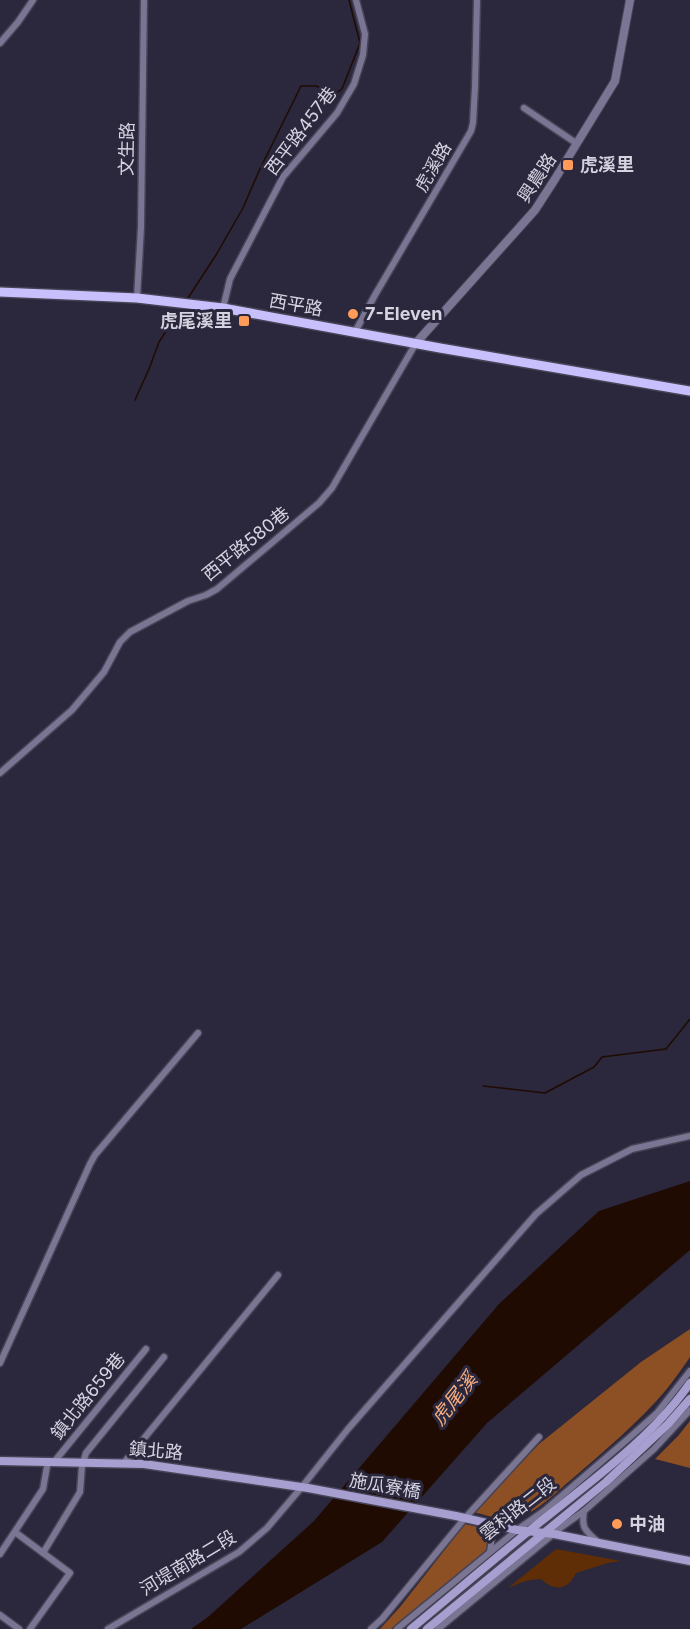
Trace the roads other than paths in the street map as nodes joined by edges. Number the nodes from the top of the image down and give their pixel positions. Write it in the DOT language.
graph roads {
  1 [pos="33,0"];
  2 [pos="144,0"];
  3 [pos="356,0"];
  4 [pos="477,0"];
  5 [pos="630,0"];
  6 [pos="0,43"];
  7 [pos="524,108"];
  8 [pos="576,143"];
  9 [pos="0,292"];
  10 [pos="137,298"];
  11 [pos="223,308"];
  12 [pos="356,332"];
  13 [pos="416,343"];
  14 [pos="690,391"];
  15 [pos="0,773"];
  16 [pos="198,1033"];
  17 [pos="690,1136"];
  18 [pos="278,1275"];
  19 [pos="146,1349"];
  20 [pos="164,1357"];
  21 [pos="0,1363"];
  22 [pos="690,1371"];
  23 [pos="690,1383"];
  24 [pos="690,1399"];
  25 [pos="690,1410"];
  26 [pos="665,1421"];
  27 [pos="539,1437"];
  28 [pos="0,1461"];
  29 [pos="51,1461"];
  30 [pos="83,1463"];
  31 [pos="123,1465"];
  32 [pos="305,1488"];
  33 [pos="584,1511"];
  34 [pos="460,1517"];
  35 [pos="486,1523"];
  36 [pos="517,1530"];
  37 [pos="530,1530"];
  38 [pos="15,1532"];
  39 [pos="549,1533"];
  40 [pos="599,1543"];
  41 [pos="44,1553"];
  42 [pos="489,1553"];
  43 [pos="0,1554"];
  44 [pos="690,1561"];
  45 [pos="0,1615"];
  46 [pos="20,1629"];
  47 [pos="30,1629"];
  48 [pos="108,1629"];
  49 [pos="371,1629"];
  50 [pos="397,1629"];
  51 [pos="411,1629"];
  52 [pos="427,1629"];
  53 [pos="438,1629"];
  1 -- 6 [label="street"];
  2 -- 10 [label="street, 文生路"];
  3 -- 11 [label="street, 西平路457巷"];
  4 -- 12 [label="street, 虎溪路"];
  5 -- 8 [label="street, 興農路"];
  7 -- 8 [label="street"];
  8 -- 13 [label="street, 興農路"];
  9 -- 10 [label="main road, 西平路"];
  10 -- 11 [label="main road, 西平路"];
  11 -- 12 [label="main road, 西平路"];
  12 -- 13 [label="main road, 西平路"];
  13 -- 14 [label="main road, 西平路"];
  13 -- 15 [label="street, 西平路580巷"];
  16 -- 21 [label="street"];
  17 -- 32 [label="street, 河堤南路二段"];
  18 -- 31 [label="street"];
  19 -- 29 [label="street, 鎮北路659巷"];
  20 -- 30 [label="street"];
  22 -- 26 [label="street"];
  23 -- 26 [label="main road"];
  24 -- 26 [label="main road"];
  25 -- 26 [label="street"];
  26 -- 33 [label="street, 雲科路二段"];
  26 -- 36 [label="street, 雲科路二段"];
  26 -- 37 [label="main road, 雲科路二段"];
  26 -- 39 [label="main road, 雲科路二段"];
  27 -- 34 [label="street"];
  28 -- 29 [label="main road, 鎮北路"];
  29 -- 30 [label="main road, 鎮北路"];
  29 -- 38 [label="street"];
  30 -- 31 [label="main road, 鎮北路"];
  30 -- 41 [label="street"];
  31 -- 32 [label="main road, 鎮北路"];
  32 -- 34 [label="main road, 施瓜寮橋"];
  32 -- 48 [label="street, 河堤南路二段"];
  33 -- 39 [label="street, 雲科路二段"];
  33 -- 40 [label="street"];
  34 -- 35 [label="main road, 施瓜寮橋"];
  34 -- 49 [label="street"];
  35 -- 36 [label="main road, 施瓜寮橋"];
  35 -- 42 [label="street"];
  36 -- 37 [label="main road, 施瓜寮橋"];
  36 -- 42 [label="street, 雲科路二段"];
  37 -- 39 [label="main road, 施瓜寮橋"];
  37 -- 51 [label="main road, 雲科路二段"];
  38 -- 41 [label="street"];
  38 -- 43 [label="street"];
  39 -- 40 [label="main road, 施瓜寮橋"];
  39 -- 52 [label="main road, 雲科路二段"];
  39 -- 53 [label="street, 雲科路二段"];
  40 -- 44 [label="main road, 施瓜寮橋"];
  41 -- 47 [label="street"];
  42 -- 50 [label="street, 雲科路二段"];
  45 -- 46 [label="street"];
}
